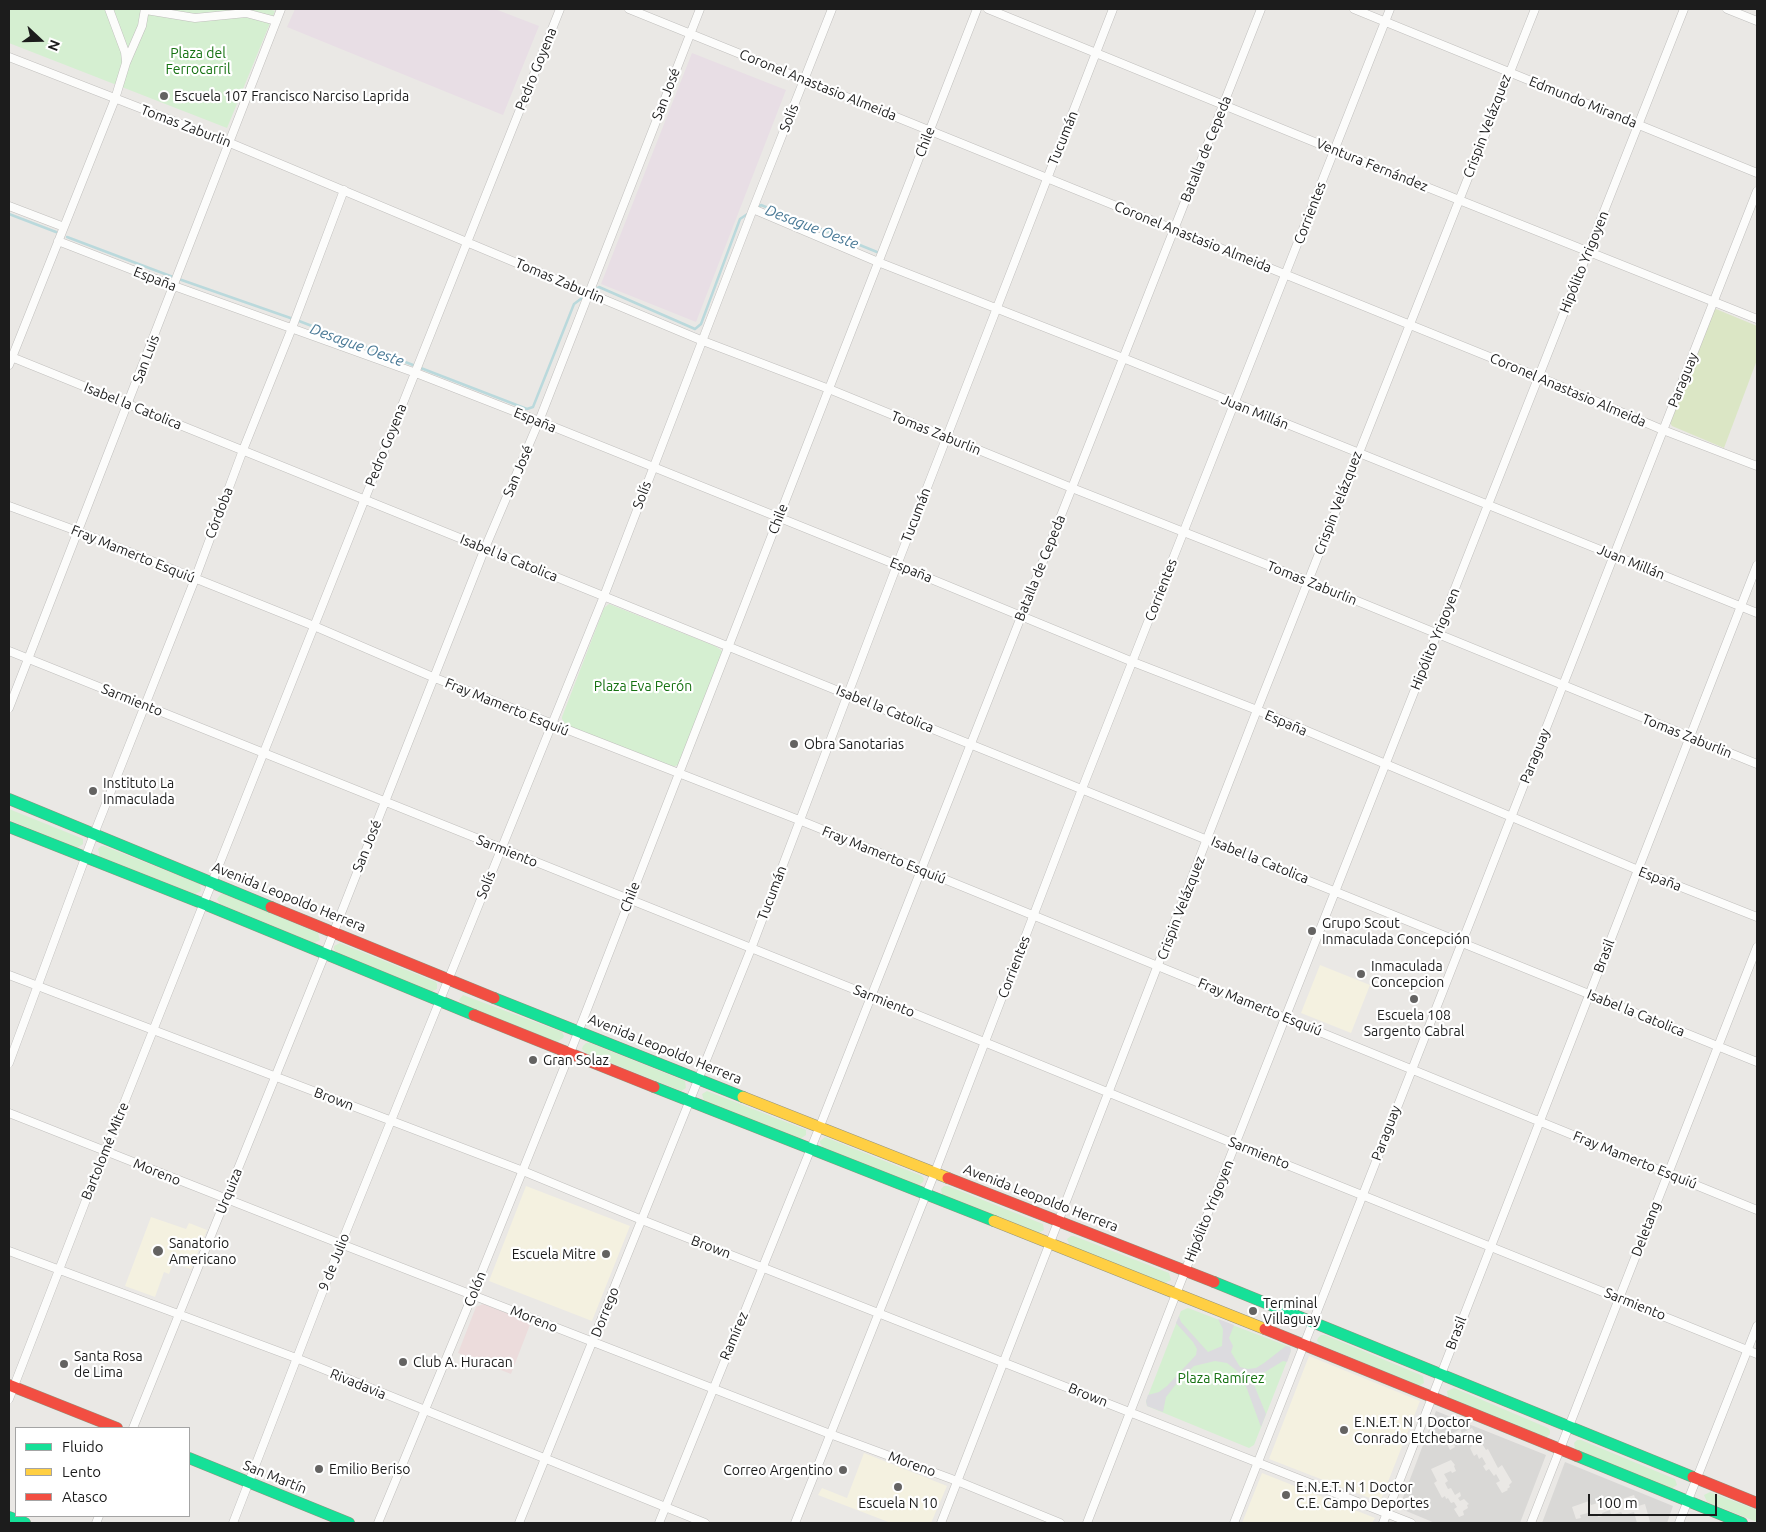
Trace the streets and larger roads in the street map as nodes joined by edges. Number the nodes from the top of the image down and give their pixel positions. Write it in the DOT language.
graph roads {
  1 [pos="109,9"];
  2 [pos="281,9"];
  3 [pos="560,9"];
  4 [pos="629,9"];
  5 [pos="700,9"];
  6 [pos="832,9"];
  7 [pos="977,9"];
  8 [pos="988,9"];
  9 [pos="1114,9"];
  10 [pos="1261,9"];
  11 [pos="1354,9"];
  12 [pos="1390,9"];
  13 [pos="1534,9"];
  14 [pos="1684,9"];
  15 [pos="1727,9"];
  16 [pos="145,10"];
  17 [pos="276,21"];
  18 [pos="1757,21"];
  19 [pos="1385,22"];
  20 [pos="690,33"];
  21 [pos="1096,54"];
  22 [pos="9,57"];
  23 [pos="126,64"];
  24 [pos="1508,73"];
  25 [pos="804,80"];
  26 [pos="116,99"];
  27 [pos="1223,105"];
  28 [pos="1639,124"];
  29 [pos="930,130"];
  30 [pos="230,143"];
  31 [pos="1334,150"];
  32 [pos="1757,173"];
  33 [pos="1047,178"];
  34 [pos="344,190"];
  35 [pos="1757,191"];
  36 [pos="1459,199"];
  37 [pos="9,206"];
  38 [pos="753,209"];
  39 [pos="64,227"];
  40 [pos="1174,230"];
  41 [pos="58,241"];
  42 [pos="468,241"];
  43 [pos="1588,252"];
  44 [pos="878,262"];
  45 [pos="1286,275"];
  46 [pos="174,286"];
  47 [pos="588,293"];
  48 [pos="1714,303"];
  49 [pos="997,308"];
  50 [pos="1757,319"];
  51 [pos="1409,325"];
  52 [pos="292,328"];
  53 [pos="703,340"];
  54 [pos="1123,358"];
  55 [pos="10,359"];
  56 [pos="416,373"];
  57 [pos="1538,377"];
  58 [pos="829,389"];
  59 [pos="128,404"];
  60 [pos="1234,404"];
  61 [pos="539,421"];
  62 [pos="1663,430"];
  63 [pos="947,437"];
  64 [pos="243,450"];
  65 [pos="1358,453"];
  66 [pos="1757,466"];
  67 [pos="653,467"];
  68 [pos="1072,488"];
  69 [pos="364,499"];
  70 [pos="1488,504"];
  71 [pos="9,506"];
  72 [pos="779,517"];
  73 [pos="77,531"];
  74 [pos="1183,532"];
  75 [pos="485,548"];
  76 [pos="1614,555"];
  77 [pos="897,565"];
  78 [pos="1757,565"];
  79 [pos="194,579"];
  80 [pos="1308,581"];
  81 [pos="604,596"];
  82 [pos="1741,607"];
  83 [pos="1757,613"];
  84 [pos="1021,616"];
  85 [pos="314,626"];
  86 [pos="1437,634"];
  87 [pos="728,646"];
  88 [pos="9,651"];
  89 [pos="28,659"];
  90 [pos="1133,662"];
  91 [pos="435,678"];
  92 [pos="1562,686"];
  93 [pos="848,694"];
  94 [pos="145,705"];
  95 [pos="9,708"];
  96 [pos="1256,710"];
  97 [pos="553,725"];
  98 [pos="1690,738"];
  99 [pos="971,744"];
  100 [pos="264,753"];
  101 [pos="1386,764"];
  102 [pos="1757,764"];
  103 [pos="678,773"];
  104 [pos="1082,788"];
  105 [pos="9,799"];
  106 [pos="385,802"];
  107 [pos="1511,816"];
  108 [pos="799,820"];
  109 [pos="9,827"];
  110 [pos="94,834"];
  111 [pos="1207,839"];
  112 [pos="501,849"];
  113 [pos="85,857"];
  114 [pos="921,870"];
  115 [pos="1638,870"];
  116 [pos="213,882"];
  117 [pos="1335,891"];
  118 [pos="629,900"];
  119 [pos="204,904"];
  120 [pos="1033,916"];
  121 [pos="1757,917"];
  122 [pos="333,931"];
  123 [pos="1461,942"];
  124 [pos="1757,947"];
  125 [pos="751,949"];
  126 [pos="325,954"];
  127 [pos="1158,966"];
  128 [pos="9,975"];
  129 [pos="448,980"];
  130 [pos="38,986"];
  131 [pos="1589,994"];
  132 [pos="871,996"];
  133 [pos="440,1002"];
  134 [pos="1285,1018"];
  135 [pos="578,1030"];
  136 [pos="153,1031"];
  137 [pos="985,1043"];
  138 [pos="1718,1046"];
  139 [pos="570,1053"];
  140 [pos="1757,1062"];
  141 [pos="9,1063"];
  142 [pos="1411,1069"];
  143 [pos="276,1077"];
  144 [pos="698,1078"];
  145 [pos="1109,1093"];
  146 [pos="689,1101"];
  147 [pos="9,1113"];
  148 [pos="1539,1121"];
  149 [pos="391,1122"];
  150 [pos="820,1126"];
  151 [pos="1235,1144"];
  152 [pos="810,1149"];
  153 [pos="104,1151"];
  154 [pos="522,1172"];
  155 [pos="935,1172"];
  156 [pos="1668,1174"];
  157 [pos="1362,1194"];
  158 [pos="925,1195"];
  159 [pos="225,1199"];
  160 [pos="1757,1210"];
  161 [pos="642,1220"];
  162 [pos="1059,1222"];
  163 [pos="341,1244"];
  164 [pos="1050,1245"];
  165 [pos="1491,1246"];
  166 [pos="9,1251"];
  167 [pos="763,1267"];
  168 [pos="59,1270"];
  169 [pos="1186,1270"];
  170 [pos="473,1294"];
  171 [pos="1176,1294"];
  172 [pos="1619,1298"];
  173 [pos="178,1314"];
  174 [pos="878,1314"];
  175 [pos="1312,1321"];
  176 [pos="1757,1326"];
  177 [pos="593,1342"];
  178 [pos="1303,1344"];
  179 [pos="1748,1350"];
  180 [pos="1757,1354"];
  181 [pos="296,1358"];
  182 [pos="1004,1362"];
  183 [pos="1440,1375"];
  184 [pos="11,1386"];
  185 [pos="713,1388"];
  186 [pos="1432,1398"];
  187 [pos="9,1399"];
  188 [pos="424,1411"];
  189 [pos="1130,1412"];
  190 [pos="114,1427"];
  191 [pos="133,1427"];
  192 [pos="1568,1427"];
  193 [pos="830,1434"];
  194 [pos="1560,1450"];
  195 [pos="190,1458"];
  196 [pos="545,1458"];
  197 [pos="1257,1462"];
  198 [pos="1697,1478"];
  199 [pos="958,1481"];
  200 [pos="249,1482"];
  201 [pos="1687,1502"];
  202 [pos="1757,1503"];
  203 [pos="666,1507"];
  204 [pos="1387,1514"];
  205 [pos="9,1517"];
  206 [pos="25,1523"];
  207 [pos="233,1523"];
  208 [pos="349,1523"];
  209 [pos="378,1523"];
  210 [pos="519,1523"];
  211 [pos="659,1523"];
  212 [pos="705,1523"];
  213 [pos="795,1523"];
  214 [pos="941,1523"];
  215 [pos="1060,1523"];
  216 [pos="1087,1523"];
  217 [pos="1234,1523"];
  218 [pos="1383,1523"];
  219 [pos="1411,1523"];
  220 [pos="1531,1523"];
  221 [pos="1679,1523"];
  222 [pos="1742,1523"];
  1 -- 23 [label="street"];
  2 -- 17 [label="street, San Luis"];
  3 -- 42 [label="street, Pedro Goyena"];
  4 -- 20 [label="street, Coronel Anastasio Almeida"];
  5 -- 20 [label="street, San José"];
  6 -- 25 [label="street, Solís"];
  7 -- 29 [label="street, Chile"];
  8 -- 21 [label="street, Ventura Fernández"];
  9 -- 21 [label="street, Tucumán"];
  10 -- 27 [label="street, Batalla de Cepeda"];
  11 -- 19 [label="street, Edmundo Miranda"];
  12 -- 19 [label="street, Corrientes"];
  13 -- 24 [label="street, Crispin Velázquez"];
  14 -- 28 [label="street, Hipólito Yrigoyen"];
  15 -- 18 [label="street"];
  16 -- 17 [label="street"];
  16 -- 23 [label="street"];
  17 -- 30 [label="street, San Luis"];
  19 -- 24 [label="street, Edmundo Miranda"];
  19 -- 31 [label="street, Corrientes"];
  20 -- 25 [label="street, Coronel Anastasio Almeida"];
  20 -- 47 [label="street, San José"];
  21 -- 27 [label="street, Ventura Fernández"];
  21 -- 33 [label="street, Tucumán"];
  22 -- 26 [label="street, Tomas Zaburlin"];
  23 -- 26 [label="street"];
  24 -- 28 [label="street, Edmundo Miranda"];
  24 -- 36 [label="street, Crispin Velázquez"];
  25 -- 29 [label="street, Coronel Anastasio Almeida"];
  25 -- 38 [label="street, Solís"];
  26 -- 30 [label="street, Tomas Zaburlin"];
  26 -- 39 [label="street"];
  27 -- 31 [label="street, Ventura Fernández"];
  27 -- 40 [label="street, Batalla de Cepeda"];
  28 -- 32 [label="street, Edmundo Miranda"];
  28 -- 43 [label="street, Hipólito Yrigoyen"];
  29 -- 33 [label="street, Coronel Anastasio Almeida"];
  29 -- 44 [label="street, Chile"];
  30 -- 34 [label="street, Tomas Zaburlin"];
  30 -- 46 [label="street, San Luis"];
  31 -- 36 [label="street, Ventura Fernández"];
  31 -- 45 [label="street, Corrientes"];
  33 -- 40 [label="street, Coronel Anastasio Almeida"];
  33 -- 49 [label="street, Tucumán"];
  34 -- 42 [label="street, Tomas Zaburlin"];
  34 -- 52 [label="street, Córdoba"];
  35 -- 48 [label="street, Paraguay"];
  36 -- 43 [label="street, Ventura Fernández"];
  36 -- 51 [label="street, Crispin Velázquez"];
  37 -- 39 [label="street"];
  38 -- 44 [label="street, Juan Millán"];
  38 -- 53 [label="street, Solís"];
  39 -- 41 [label="street"];
  40 -- 45 [label="street, Coronel Anastasio Almeida"];
  40 -- 54 [label="street, Batalla de Cepeda"];
  41 -- 46 [label="street, España"];
  41 -- 55 [label="street"];
  42 -- 47 [label="street, Tomas Zaburlin"];
  42 -- 56 [label="street, Pedro Goyena"];
  43 -- 48 [label="street, Ventura Fernández"];
  43 -- 57 [label="street, Hipólito Yrigoyen"];
  44 -- 49 [label="street, Juan Millán"];
  44 -- 58 [label="street, Chile"];
  45 -- 51 [label="street, Coronel Anastasio Almeida"];
  45 -- 60 [label="street, Corrientes"];
  46 -- 52 [label="street, España"];
  46 -- 59 [label="street, San Luis"];
  47 -- 53 [label="street, Tomas Zaburlin"];
  47 -- 61 [label="street, San José"];
  48 -- 50 [label="street, Ventura Fernández"];
  48 -- 62 [label="street, Paraguay"];
  49 -- 54 [label="street, Juan Millán"];
  49 -- 63 [label="street, Tucumán"];
  51 -- 57 [label="street, Coronel Anastasio Almeida"];
  51 -- 65 [label="street, Crispin Velázquez"];
  52 -- 56 [label="street, España"];
  52 -- 64 [label="street, Córdoba"];
  53 -- 58 [label="street, Tomas Zaburlin"];
  53 -- 67 [label="street, Solís"];
  54 -- 60 [label="street, Juan Millán"];
  54 -- 68 [label="street, Batalla de Cepeda"];
  55 -- 59 [label="street, Isabel la Catolica"];
  56 -- 61 [label="street, España"];
  56 -- 69 [label="street, Pedro Goyena"];
  57 -- 62 [label="street, Coronel Anastasio Almeida"];
  57 -- 70 [label="street, Hipólito Yrigoyen"];
  58 -- 63 [label="street, Tomas Zaburlin"];
  58 -- 72 [label="street, Chile"];
  59 -- 64 [label="street, Isabel la Catolica"];
  59 -- 73 [label="street, San Luis"];
  60 -- 65 [label="street, Juan Millán"];
  60 -- 74 [label="street, Corrientes"];
  61 -- 67 [label="street, España"];
  61 -- 75 [label="street, San José"];
  62 -- 66 [label="street, Coronel Anastasio Almeida"];
  62 -- 76 [label="street, Paraguay"];
  63 -- 68 [label="street, Tomas Zaburlin"];
  63 -- 77 [label="street, Tucumán"];
  64 -- 69 [label="street, Isabel la Catolica"];
  64 -- 79 [label="street, Córdoba"];
  65 -- 70 [label="street, Juan Millán"];
  65 -- 80 [label="street, Crispin Velázquez"];
  67 -- 72 [label="street, España"];
  67 -- 81 [label="street, Solís"];
  68 -- 74 [label="street, Tomas Zaburlin"];
  68 -- 84 [label="street, Batalla de Cepeda"];
  69 -- 75 [label="street, Isabel la Catolica"];
  69 -- 85 [label="street, Pedro Goyena"];
  70 -- 76 [label="street, Juan Millán"];
  70 -- 86 [label="street, Hipólito Yrigoyen"];
  71 -- 73 [label="street, Fray Mamerto Esquiú"];
  72 -- 77 [label="street, España"];
  72 -- 87 [label="street, Chile"];
  73 -- 79 [label="street, Fray Mamerto Esquiú"];
  73 -- 89 [label="street, San Luis"];
  74 -- 80 [label="street, Tomas Zaburlin"];
  74 -- 90 [label="street, Corrientes"];
  75 -- 81 [label="street, Isabel la Catolica"];
  75 -- 91 [label="street, San José"];
  76 -- 82 [label="street, Juan Millán"];
  76 -- 92 [label="street, Paraguay"];
  77 -- 84 [label="street, España"];
  77 -- 93 [label="street, Tucumán"];
  78 -- 82 [label="street, Brasil"];
  79 -- 85 [label="street, Fray Mamerto Esquiú"];
  79 -- 94 [label="street, Córdoba"];
  80 -- 86 [label="street, Tomas Zaburlin"];
  80 -- 96 [label="street, Crispin Velázquez"];
  81 -- 87 [label="street, Isabel la Catolica"];
  81 -- 97 [label="street, Solís"];
  82 -- 83 [label="street, Juan Millán"];
  82 -- 98 [label="street, Brasil"];
  84 -- 90 [label="street, España"];
  84 -- 99 [label="street, Batalla de Cepeda"];
  85 -- 91 [label="street, Fray Mamerto Esquiú"];
  85 -- 100 [label="street, Pedro Goyena"];
  86 -- 92 [label="street, Tomas Zaburlin"];
  86 -- 101 [label="street, Hipólito Yrigoyen"];
  87 -- 93 [label="street, Isabel la Catolica"];
  87 -- 103 [label="street, Chile"];
  88 -- 89 [label="street, Sarmiento"];
  89 -- 94 [label="street, Sarmiento"];
  89 -- 95 [label="street, San Luis"];
  90 -- 96 [label="street, España"];
  90 -- 104 [label="street, Corrientes"];
  91 -- 97 [label="street, Fray Mamerto Esquiú"];
  91 -- 106 [label="street, San José"];
  92 -- 98 [label="street, Tomas Zaburlin"];
  92 -- 107 [label="street, Paraguay"];
  93 -- 99 [label="street, Isabel la Catolica"];
  93 -- 108 [label="street, Tucumán"];
  94 -- 100 [label="street, Sarmiento"];
  94 -- 110 [label="street, Córdoba"];
  96 -- 101 [label="street, España"];
  96 -- 111 [label="street, Crispin Velázquez"];
  97 -- 103 [label="street, Fray Mamerto Esquiú"];
  97 -- 112 [label="street, Solís"];
  98 -- 102 [label="street, Tomas Zaburlin"];
  98 -- 115 [label="street, Brasil"];
  99 -- 104 [label="street, Isabel la Catolica"];
  99 -- 114 [label="street, Batalla de Cepeda"];
  100 -- 106 [label="street, Sarmiento"];
  100 -- 116 [label="street, Pedro Goyena"];
  101 -- 107 [label="street, España"];
  101 -- 117 [label="street, Hipólito Yrigoyen"];
  103 -- 108 [label="street, Fray Mamerto Esquiú"];
  103 -- 118 [label="street, Chile"];
  104 -- 111 [label="street, Isabel la Catolica"];
  104 -- 120 [label="street, Corrientes"];
  105 -- 110 [label="street, Avenida Leopoldo Herrera"];
  106 -- 112 [label="street, Sarmiento"];
  106 -- 122 [label="street, San José"];
  107 -- 115 [label="street, España"];
  107 -- 123 [label="street, Paraguay"];
  108 -- 114 [label="street, Fray Mamerto Esquiú"];
  108 -- 125 [label="street, Tucumán"];
  109 -- 113 [label="street"];
  110 -- 113 [label="street, Córdoba"];
  110 -- 116 [label="street, Avenida Leopoldo Herrera"];
  111 -- 117 [label="street, Isabel la Catolica"];
  111 -- 127 [label="street, Crispin Velázquez"];
  112 -- 118 [label="street, Sarmiento"];
  112 -- 129 [label="street, Solís"];
  113 -- 119 [label="street"];
  113 -- 130 [label="street, Córdoba"];
  114 -- 120 [label="street, Fray Mamerto Esquiú"];
  114 -- 132 [label="street, Batalla de Cepeda"];
  115 -- 121 [label="street, España"];
  115 -- 131 [label="street, Brasil"];
  116 -- 119 [label="street, Pedro Goyena"];
  116 -- 122 [label="street, Avenida Leopoldo Herrera"];
  117 -- 123 [label="street, Isabel la Catolica"];
  117 -- 134 [label="street, Hipólito Yrigoyen"];
  118 -- 125 [label="street, Sarmiento"];
  118 -- 135 [label="street, Chile"];
  119 -- 126 [label="street"];
  119 -- 136 [label="street, Bartolomé Mitre"];
  120 -- 127 [label="street, Fray Mamerto Esquiú"];
  120 -- 137 [label="street, Corrientes"];
  122 -- 126 [label="street, San José"];
  122 -- 129 [label="street, Avenida Leopoldo Herrera"];
  123 -- 131 [label="street, Isabel la Catolica"];
  123 -- 142 [label="street, Paraguay"];
  124 -- 138 [label="street, Deletang"];
  125 -- 132 [label="street, Sarmiento"];
  125 -- 144 [label="street, Tucumán"];
  126 -- 133 [label="street"];
  126 -- 143 [label="street, Urquiza"];
  127 -- 134 [label="street, Fray Mamerto Esquiú"];
  127 -- 145 [label="street, Crispin Velázquez"];
  128 -- 130 [label="street, Brown"];
  129 -- 133 [label="street, Solís"];
  129 -- 135 [label="street, Avenida Leopoldo Herrera"];
  130 -- 136 [label="street, Brown"];
  130 -- 141 [label="street, Córdoba"];
  131 -- 138 [label="street, Isabel la Catolica"];
  131 -- 148 [label="street, Brasil"];
  132 -- 137 [label="street, Sarmiento"];
  132 -- 150 [label="street, Batalla de Cepeda"];
  133 -- 139 [label="street"];
  133 -- 149 [label="street, 9 de Julio"];
  134 -- 142 [label="street, Fray Mamerto Esquiú"];
  134 -- 151 [label="street, Hipólito Yrigoyen"];
  135 -- 139 [label="street, Chile"];
  135 -- 144 [label="street, Avenida Leopoldo Herrera"];
  136 -- 143 [label="street, Brown"];
  136 -- 153 [label="street, Bartolomé Mitre"];
  137 -- 145 [label="street, Sarmiento"];
  137 -- 155 [label="street, Corrientes"];
  138 -- 140 [label="street, Isabel la Catolica"];
  138 -- 156 [label="street, Deletang"];
  139 -- 146 [label="street"];
  139 -- 154 [label="street, Colón"];
  142 -- 148 [label="street, Fray Mamerto Esquiú"];
  142 -- 157 [label="street, Paraguay"];
  143 -- 149 [label="street, Brown"];
  143 -- 159 [label="street, Urquiza"];
  144 -- 146 [label="street, Tucumán"];
  144 -- 150 [label="street, Avenida Leopoldo Herrera"];
  145 -- 151 [label="street, Sarmiento"];
  145 -- 162 [label="street, Crispin Velázquez"];
  146 -- 152 [label="street"];
  146 -- 161 [label="street, Dorrego"];
  147 -- 153 [label="street, Moreno"];
  148 -- 156 [label="street, Fray Mamerto Esquiú"];
  148 -- 165 [label="street, Brasil"];
  149 -- 154 [label="street, Brown"];
  149 -- 163 [label="street, 9 de Julio"];
  150 -- 152 [label="street, Batalla de Cepeda"];
  150 -- 155 [label="street, Avenida Leopoldo Herrera"];
  151 -- 157 [label="street, Sarmiento"];
  151 -- 169 [label="street, Hipólito Yrigoyen"];
  152 -- 158 [label="street"];
  152 -- 167 [label="street, Ramírez"];
  153 -- 159 [label="street, Moreno"];
  153 -- 168 [label="street, Bartolomé Mitre"];
  154 -- 161 [label="street, Brown"];
  154 -- 170 [label="street, Colón"];
  155 -- 158 [label="street, Corrientes"];
  155 -- 162 [label="street, Avenida Leopoldo Herrera"];
  156 -- 160 [label="street, Fray Mamerto Esquiú"];
  156 -- 172 [label="street, Deletang"];
  157 -- 165 [label="street, Sarmiento"];
  157 -- 175 [label="street, Paraguay"];
  158 -- 164 [label="street"];
  158 -- 174 [label="street, Corrientes"];
  159 -- 163 [label="street, Moreno"];
  159 -- 173 [label="street, Urquiza"];
  161 -- 167 [label="street, Brown"];
  161 -- 177 [label="street, Dorrego"];
  162 -- 164 [label="street, Crispin Velázquez"];
  162 -- 169 [label="street, Avenida Leopoldo Herrera"];
  163 -- 170 [label="street, Moreno"];
  163 -- 181 [label="street, 9 de Julio"];
  164 -- 171 [label="street"];
  164 -- 182 [label="street, Crispin Velázquez"];
  165 -- 172 [label="street, Sarmiento"];
  165 -- 183 [label="street, Brasil"];
  166 -- 168 [label="street, Rivadavia"];
  167 -- 174 [label="street, Brown"];
  167 -- 185 [label="street, Ramírez"];
  168 -- 173 [label="street, Rivadavia"];
  168 -- 184 [label="street, Bartolomé Mitre"];
  169 -- 171 [label="street, Hipólito Yrigoyen"];
  169 -- 175 [label="street, Avenida Leopoldo Herrera"];
  170 -- 177 [label="street, Moreno"];
  170 -- 188 [label="street, Colón"];
  171 -- 178 [label="street"];
  171 -- 189 [label="street, Hipólito Yrigoyen"];
  172 -- 179 [label="street, Sarmiento"];
  172 -- 192 [label="street, Deletang"];
  173 -- 181 [label="street, Rivadavia"];
  173 -- 191 [label="street, Urquiza"];
  174 -- 182 [label="street, Brown"];
  174 -- 193 [label="street, Corrientes"];
  175 -- 178 [label="street"];
  175 -- 183 [label="street, Avenida Leopoldo Herrera"];
  176 -- 179 [label="street"];
  177 -- 185 [label="street, Moreno"];
  177 -- 196 [label="street, Dorrego"];
  178 -- 186 [label="street"];
  178 -- 197 [label="street"];
  179 -- 180 [label="street, Sarmiento"];
  179 -- 198 [label="street"];
  181 -- 188 [label="street, Rivadavia"];
  181 -- 200 [label="street, 9 de Julio"];
  182 -- 189 [label="street, Brown"];
  182 -- 199 [label="street, Crispin Velázquez"];
  183 -- 186 [label="street"];
  183 -- 192 [label="street, Avenida Leopoldo Herrera"];
  184 -- 187 [label="street, Bartolomé Mitre"];
  184 -- 190 [label="street"];
  185 -- 193 [label="street, Moreno"];
  185 -- 203 [label="street, Ramírez"];
  186 -- 194 [label="street"];
  186 -- 204 [label="street"];
  188 -- 196 [label="street, Rivadavia"];
  188 -- 209 [label="street, Colón"];
  189 -- 197 [label="street, Brown"];
  189 -- 216 [label="street, Hipólito Yrigoyen"];
  192 -- 194 [label="street"];
  192 -- 198 [label="street, Avenida Leopoldo Herrera"];
  193 -- 199 [label="street, Moreno"];
  193 -- 213 [label="street, Corrientes"];
  194 -- 201 [label="street"];
  194 -- 220 [label="street"];
  195 -- 200 [label="street, San Martín"];
  196 -- 203 [label="street, Rivadavia"];
  196 -- 210 [label="street, Dorrego"];
  197 -- 204 [label="street, Brown"];
  197 -- 217 [label="street"];
  198 -- 201 [label="street"];
  198 -- 202 [label="street, Avenida Leopoldo Herrera"];
  199 -- 214 [label="street, Crispin Velázquez"];
  199 -- 215 [label="street, Moreno"];
  200 -- 207 [label="street, 9 de Julio"];
  200 -- 208 [label="street, San Martín"];
  201 -- 221 [label="street"];
  201 -- 222 [label="street"];
  203 -- 211 [label="street, Ramírez"];
  203 -- 212 [label="street, Rivadavia"];
  204 -- 218 [label="street"];
  204 -- 219 [label="street, Brown"];
  205 -- 206 [label="street"];
}
